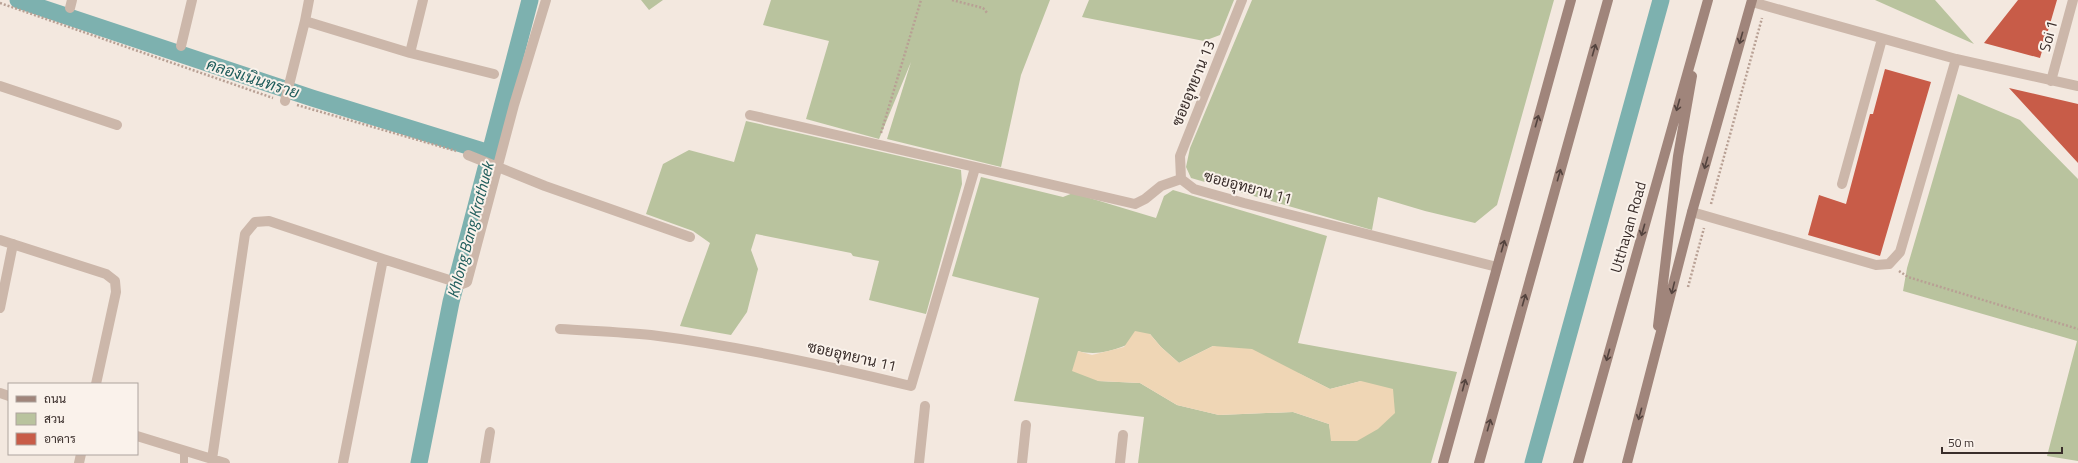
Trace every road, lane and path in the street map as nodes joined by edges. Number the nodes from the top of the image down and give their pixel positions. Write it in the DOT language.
graph roads {
  1 [pos="192,0"];
  2 [pos="309,0"];
  3 [pos="423,0"];
  4 [pos="546,0"];
  5 [pos="922,0"];
  6 [pos="952,0"];
  7 [pos="1242,0"];
  8 [pos="1571,0"];
  9 [pos="1608,0"];
  10 [pos="1708,0"];
  11 [pos="2073,0"];
  12 [pos="1752,1"];
  13 [pos="0,3"];
  14 [pos="1765,6"];
  15 [pos="988,14"];
  16 [pos="305,21"];
  17 [pos="1701,23"];
  18 [pos="1882,39"];
  19 [pos="182,46"];
  20 [pos="410,53"];
  21 [pos="1956,59"];
  22 [pos="494,74"];
  23 [pos="2051,81"];
  24 [pos="0,86"];
  25 [pos="2078,86"];
  26 [pos="285,98"];
  27 [pos="750,115"];
  28 [pos="117,125"];
  29 [pos="878,145"];
  30 [pos="468,155"];
  31 [pos="496,165"];
  32 [pos="975,168"];
  33 [pos="1181,179"];
  34 [pos="1842,184"];
  35 [pos="1692,212"];
  36 [pos="1708,216"];
  37 [pos="690,237"];
  38 [pos="0,240"];
  39 [pos="13,244"];
  40 [pos="383,259"];
  41 [pos="1889,264"];
  42 [pos="1497,267"];
  43 [pos="1687,291"];
  44 [pos="0,308"];
  45 [pos="2078,329"];
  46 [pos="560,330"];
  47 [pos="1653,366"];
  48 [pos="96,383"];
  49 [pos="925,406"];
  50 [pos="1026,425"];
  51 [pos="490,432"];
  52 [pos="1123,435"];
  53 [pos="138,436"];
  54 [pos="184,451"];
  55 [pos="212,459"];
  56 [pos="184,463"];
  57 [pos="225,463"];
  58 [pos="342,463"];
  59 [pos="486,463"];
  60 [pos="919,463"];
  61 [pos="1022,463"];
  62 [pos="1120,463"];
  63 [pos="1443,463"];
  64 [pos="1479,463"];
  65 [pos="1578,463"];
  66 [pos="1627,463"];
  1 -- 19 [label="street"];
  2 -- 16 [label="street"];
  3 -- 20 [label="street"];
  4 -- 31 [label="street"];
  5 -- 29 [label="path"];
  6 -- 15 [label="path"];
  7 -- 33 [label="street, ซอยอุทยาน 13"];
  42 -- 8 [label="main road, one-way"];
  64 -- 9 [label="main road, one-way"];
  10 -- 17 [label="main road, Utthayan Road"];
  11 -- 23 [label="street, Soi 1"];
  12 -- 14 [label="street"];
  12 -- 35 [label="main road, one-way"];
  13 -- 26 [label="path"];
  14 -- 18 [label="street"];
  14 -- 36 [label="path"];
  16 -- 20 [label="street"];
  16 -- 26 [label="street"];
  17 -- 47 [label="main road"];
  17 -- 65 [label="main road, Utthayan Road, one-way"];
  18 -- 21 [label="street"];
  18 -- 34 [label="street"];
  20 -- 22 [label="street"];
  21 -- 23 [label="street"];
  21 -- 41 [label="street"];
  23 -- 25 [label="street"];
  24 -- 28 [label="street"];
  26 -- 30 [label="path"];
  27 -- 29 [label="street, ซอยอุทยาน 11"];
  29 -- 32 [label="street, ซอยอุทยาน 11"];
  30 -- 31 [label="street"];
  31 -- 37 [label="street"];
  31 -- 40 [label="street"];
  32 -- 33 [label="street, ซอยอุทยาน 11"];
  32 -- 46 [label="street, ซอยอุทยาน 11"];
  33 -- 42 [label="street, ซอยอุทยาน 11"];
  35 -- 36 [label="street"];
  35 -- 47 [label="main road, one-way"];
  36 -- 41 [label="street"];
  36 -- 43 [label="path"];
  38 -- 39 [label="street"];
  39 -- 44 [label="street"];
  39 -- 48 [label="street"];
  40 -- 55 [label="street"];
  40 -- 58 [label="street"];
  41 -- 45 [label="path"];
  63 -- 42 [label="main road, one-way"];
  47 -- 66 [label="main road, one-way"];
  49 -- 60 [label="street"];
  50 -- 61 [label="street"];
  51 -- 59 [label="street"];
  52 -- 62 [label="street"];
  53 -- 54 [label="street"];
  54 -- 55 [label="street"];
  54 -- 56 [label="lane"];
  55 -- 57 [label="street"];
}
